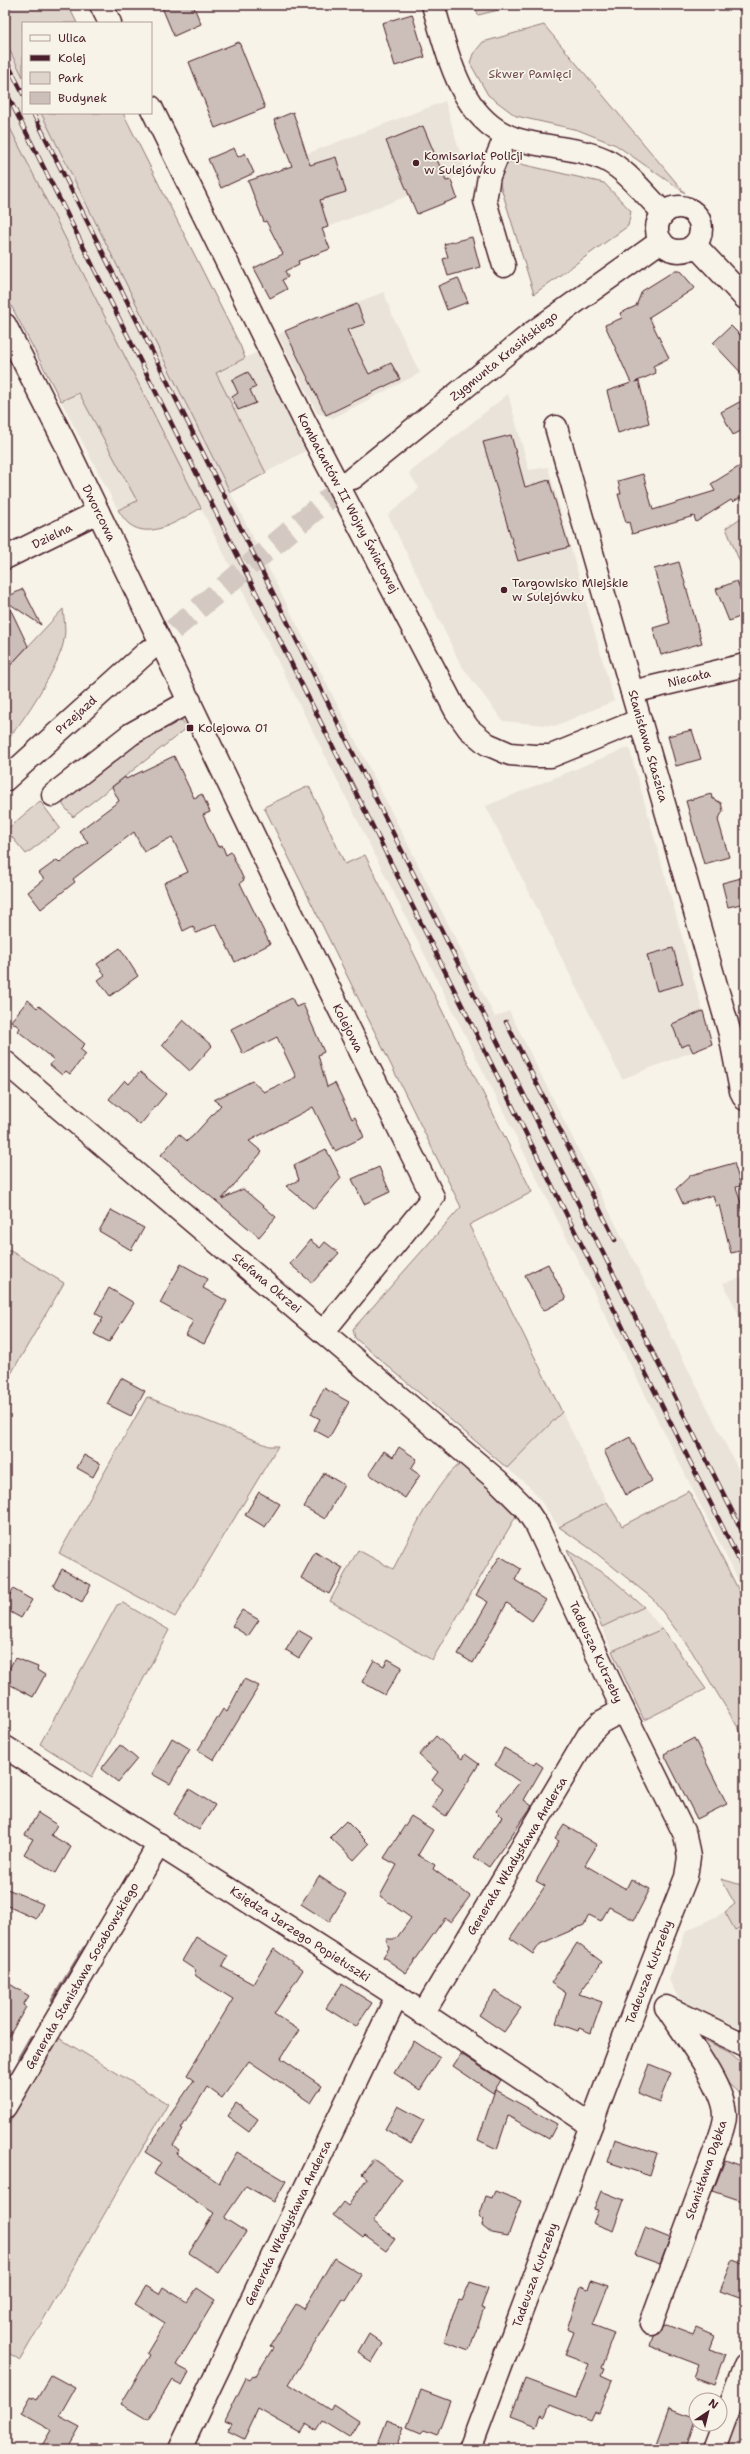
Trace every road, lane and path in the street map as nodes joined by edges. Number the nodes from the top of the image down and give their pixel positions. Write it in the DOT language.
graph roads {
  1 [pos="101,5"];
  2 [pos="433,5"];
  3 [pos="110,22"];
  4 [pos="152,109"];
  5 [pos="506,135"];
  6 [pos="664,213"];
  7 [pos="661,241"];
  8 [pos="695,245"];
  9 [pos="504,266"];
  10 [pos="745,298"];
  11 [pos="5,325"];
  12 [pos="556,427"];
  13 [pos="353,478"];
  14 [pos="98,512"];
  15 [pos="5,558"];
  16 [pos="148,651"];
  17 [pos="745,664"];
  18 [pos="632,692"];
  19 [pos="190,702"];
  20 [pos="640,720"];
  21 [pos="5,780"];
  22 [pos="53,795"];
  23 [pos="5,1062"];
  24 [pos="741,1068"];
  25 [pos="745,1099"];
  26 [pos="323,1332"];
  27 [pos="525,1508"];
  28 [pos="622,1710"];
  29 [pos="5,1747"];
  30 [pos="159,1844"];
  31 [pos="640,1994"];
  32 [pos="397,1996"];
  33 [pos="667,2008"];
  34 [pos="423,2014"];
  35 [pos="745,2045"];
  36 [pos="5,2107"];
  37 [pos="591,2125"];
  38 [pos="651,2324"];
  39 [pos="745,2365"];
  40 [pos="180,2449"];
  41 [pos="470,2449"];
  42 [pos="714,2449"];
  1 -- 3 [label="street"];
  2 -- 5 [label="street"];
  4 -- 20 [label="street, Kombatantów II Wojny Światowej"];
  5 -- 6 [label="street"];
  5 -- 9 [label="street"];
  6 -- 7 [label="street"];
  6 -- 8 [label="street"];
  7 -- 8 [label="street"];
  7 -- 13 [label="street, Zygmunta Krasińskiego"];
  8 -- 10 [label="street"];
  11 -- 14 [label="street, Dworcowa"];
  12 -- 18 [label="street, Stanisława Staszica"];
  14 -- 15 [label="street, Dzielna"];
  14 -- 19 [label="street, Dworcowa"];
  16 -- 21 [label="street, Przejazd"];
  17 -- 18 [label="street, Niecała"];
  18 -- 20 [label="street, Stanisława Staszica"];
  19 -- 22 [label="street"];
  19 -- 26 [label="street, Kolejowa"];
  20 -- 24 [label="street, Stanisława Staszica"];
  23 -- 26 [label="street, Stefana Okrzei"];
  24 -- 25 [label="street, Stanisława Staszica"];
  26 -- 27 [label="street, Stefana Okrzei"];
  27 -- 28 [label="street, Tadeusza Kutrzeby"];
  28 -- 31 [label="street, Tadeusza Kutrzeby"];
  28 -- 34 [label="street, Generała Władysława Andersa"];
  29 -- 30 [label="street, Księdza Jerzego Popiełuszki"];
  30 -- 32 [label="street, Księdza Jerzego Popiełuszki"];
  30 -- 36 [label="street, Generała Stanisława Sosabowskiego"];
  31 -- 33 [label="street"];
  31 -- 37 [label="street, Tadeusza Kutrzeby"];
  32 -- 34 [label="street, Księdza Jerzego Popiełuszki"];
  32 -- 40 [label="street, Generała Władysława Andersa"];
  33 -- 35 [label="street"];
  33 -- 38 [label="street, Stanisława Dąbka"];
  34 -- 37 [label="street, Księdza Jerzego Popiełuszki"];
  37 -- 41 [label="street, Tadeusza Kutrzeby"];
  39 -- 42 [label="street"];
}
